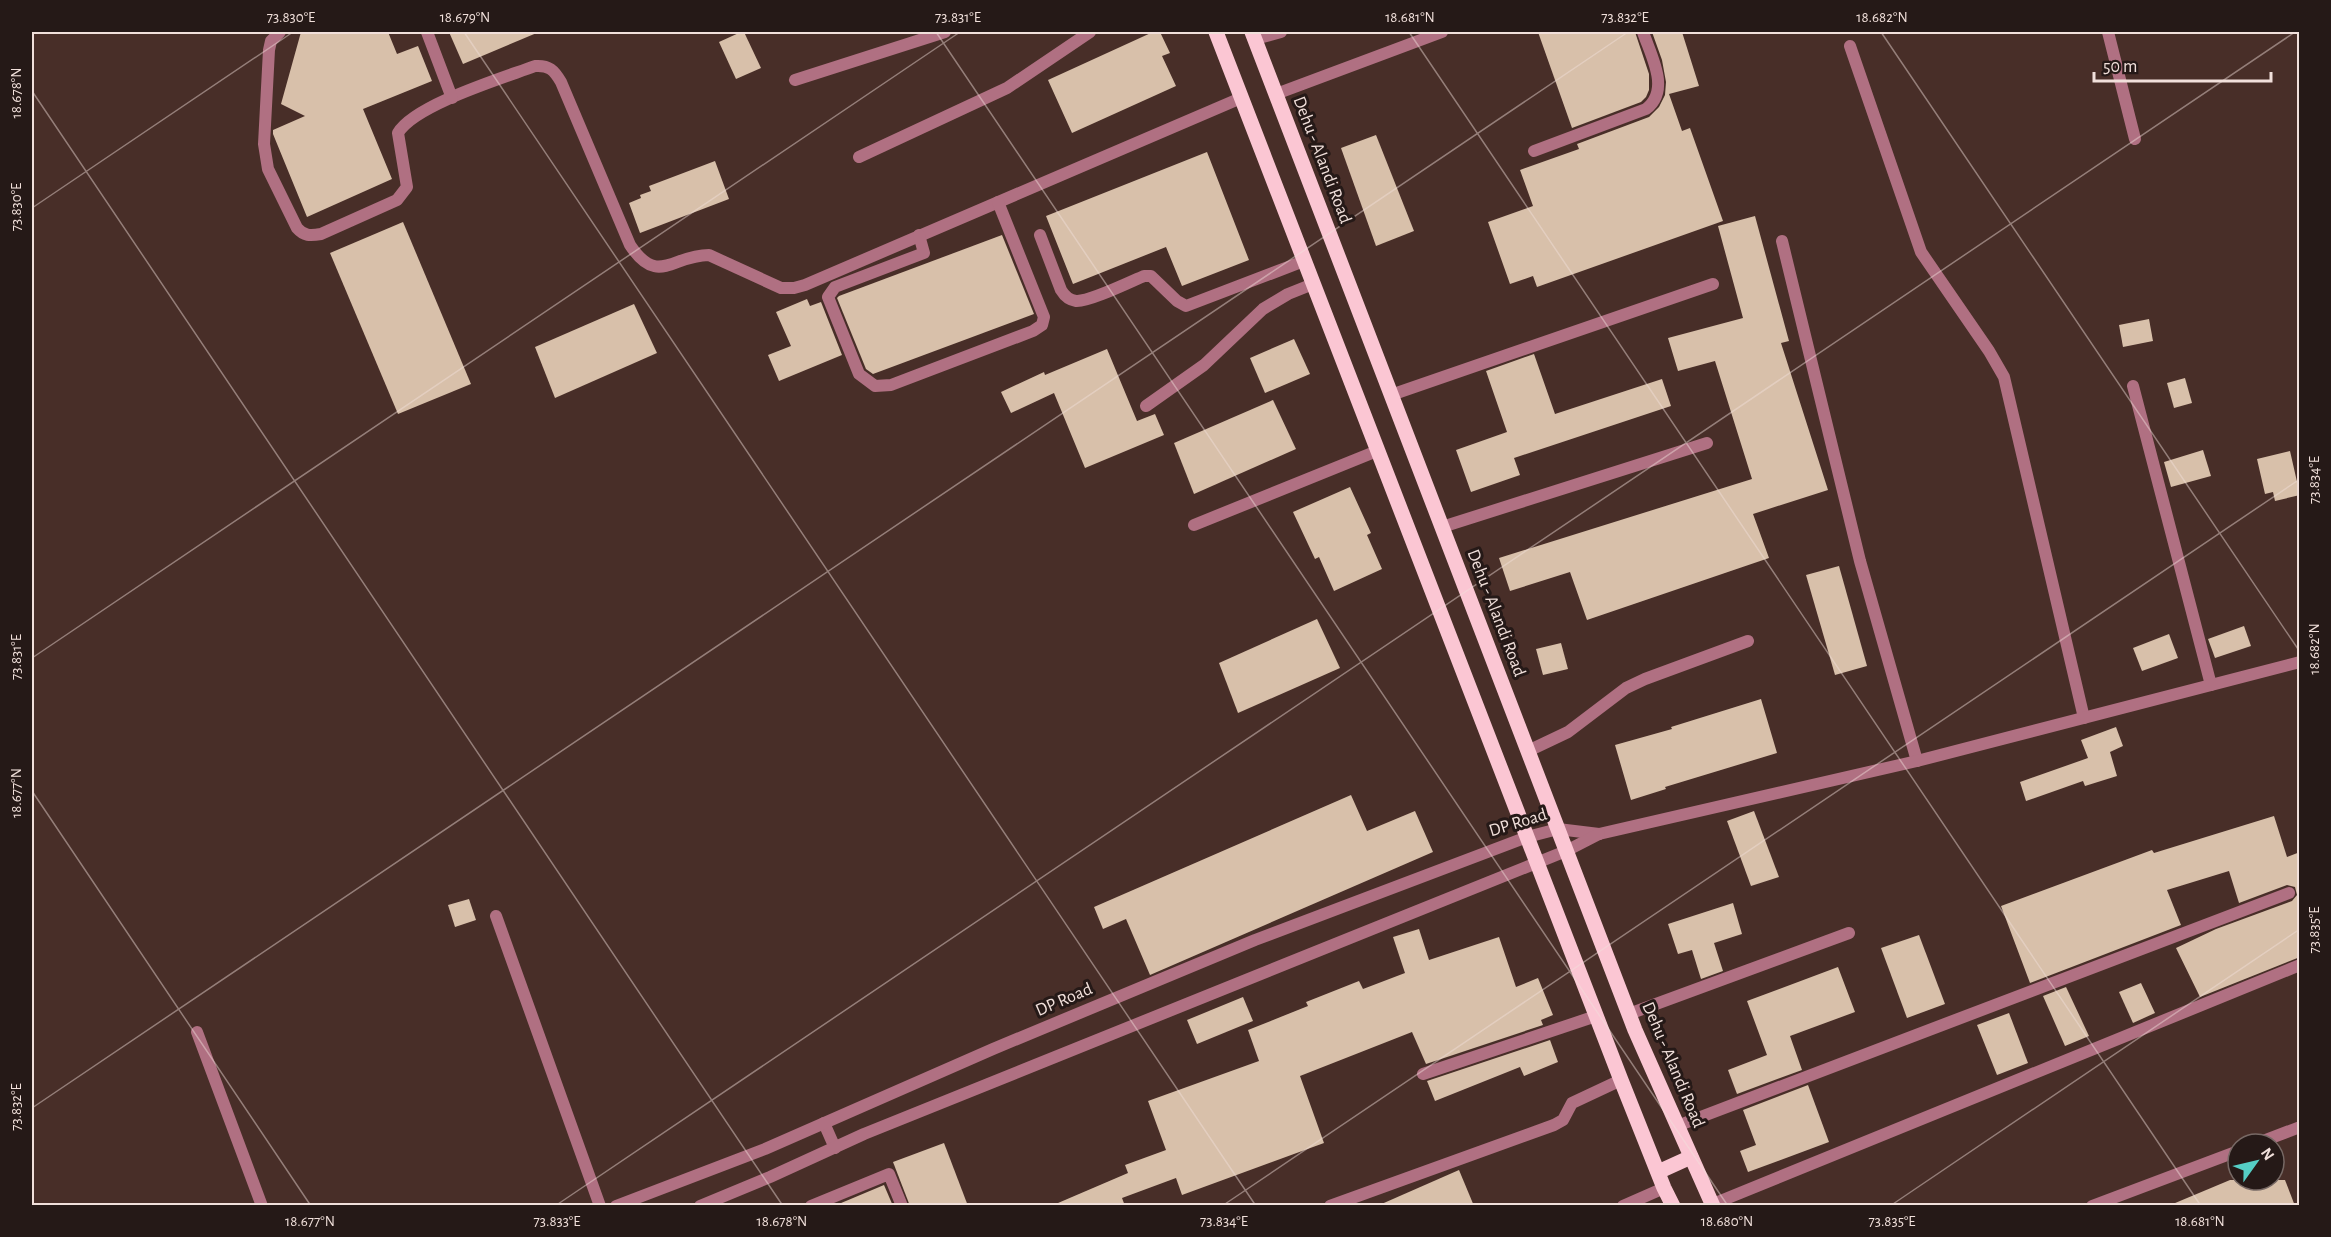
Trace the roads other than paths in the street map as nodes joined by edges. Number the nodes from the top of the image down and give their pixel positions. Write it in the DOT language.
graph roads {
  1 [pos="280,32"];
  2 [pos="427,32"];
  3 [pos="945,32"];
  4 [pos="1090,32"];
  5 [pos="1216,32"];
  6 [pos="1281,32"];
  7 [pos="1442,32"];
  8 [pos="1643,32"];
  9 [pos="2108,32"];
  10 [pos="1253,35"];
  11 [pos="1850,46"];
  12 [pos="795,80"];
  13 [pos="1276,94"];
  14 [pos="452,98"];
  15 [pos="1241,98"];
  16 [pos="2135,139"];
  17 [pos="1534,151"];
  18 [pos="859,157"];
  19 [pos="998,202"];
  20 [pos="919,235"];
  21 [pos="1040,235"];
  22 [pos="1782,240"];
  23 [pos="1304,261"];
  24 [pos="1313,284"];
  25 [pos="1713,284"];
  26 [pos="2133,386"];
  27 [pos="1391,395"];
  28 [pos="1146,406"];
  29 [pos="1707,443"];
  30 [pos="1377,451"];
  31 [pos="1194,525"];
  32 [pos="1442,526"];
  33 [pos="1748,641"];
  34 [pos="2300,662"];
  35 [pos="2211,685"];
  36 [pos="2084,718"];
  37 [pos="1528,751"];
  38 [pos="1917,761"];
  39 [pos="1558,829"];
  40 [pos="1599,834"];
  41 [pos="1527,837"];
  42 [pos="1566,851"];
  43 [pos="1536,862"];
  44 [pos="2289,893"];
  45 [pos="496,916"];
  46 [pos="1849,933"];
  47 [pos="2300,965"];
  48 [pos="1629,1014"];
  49 [pos="1596,1016"];
  50 [pos="197,1032"];
  51 [pos="1423,1074"];
  52 [pos="1621,1080"];
  53 [pos="825,1124"];
  54 [pos="1677,1126"];
  55 [pos="835,1148"];
  56 [pos="2226,1155"];
  57 [pos="1690,1156"];
  58 [pos="1658,1172"];
  59 [pos="1664,1188"];
  60 [pos="1713,1205"];
  61 [pos="262,1206"];
  62 [pos="600,1206"];
  63 [pos="616,1206"];
  64 [pos="700,1206"];
  65 [pos="811,1206"];
  66 [pos="902,1206"];
  67 [pos="1330,1206"];
  68 [pos="1623,1206"];
  69 [pos="1673,1206"];
  70 [pos="2092,1206"];
  1 -- 14 [label="street"];
  2 -- 14 [label="street"];
  3 -- 12 [label="street"];
  4 -- 18 [label="street"];
  5 -- 15 [label="main road"];
  6 -- 10 [label="street"];
  7 -- 13 [label="street"];
  8 -- 17 [label="street"];
  9 -- 16 [label="street"];
  10 -- 13 [label="main road, Dehu - Alandi Road"];
  11 -- 36 [label="street"];
  13 -- 27 [label="main road, Dehu - Alandi Road"];
  14 -- 20 [label="street"];
  15 -- 19 [label="street"];
  15 -- 23 [label="main road"];
  19 -- 20 [label="street"];
  19 -- 20 [label="street"];
  21 -- 23 [label="street"];
  22 -- 38 [label="street"];
  23 -- 24 [label="main road"];
  24 -- 28 [label="street"];
  24 -- 30 [label="main road"];
  25 -- 27 [label="street"];
  26 -- 35 [label="street"];
  27 -- 32 [label="main road, Dehu - Alandi Road"];
  29 -- 32 [label="street"];
  30 -- 31 [label="street"];
  30 -- 41 [label="main road"];
  32 -- 37 [label="main road, Dehu - Alandi Road"];
  33 -- 37 [label="street"];
  34 -- 35 [label="street"];
  35 -- 36 [label="street"];
  36 -- 38 [label="street"];
  37 -- 39 [label="main road, Dehu - Alandi Road"];
  38 -- 40 [label="street"];
  39 -- 40 [label="street, DP Road"];
  39 -- 41 [label="street, DP Road"];
  39 -- 42 [label="main road, Dehu - Alandi Road"];
  40 -- 42 [label="street"];
  41 -- 43 [label="main road"];
  41 -- 53 [label="street, DP Road"];
  42 -- 43 [label="street"];
  42 -- 48 [label="main road, Dehu - Alandi Road"];
  43 -- 49 [label="main road"];
  43 -- 55 [label="street"];
  44 -- 54 [label="street"];
  45 -- 62 [label="street"];
  46 -- 48 [label="street"];
  47 -- 60 [label="street"];
  48 -- 54 [label="main road, Dehu - Alandi Road"];
  49 -- 51 [label="street"];
  49 -- 52 [label="main road"];
  50 -- 61 [label="street"];
  52 -- 58 [label="main road"];
  52 -- 67 [label="street"];
  53 -- 55 [label="street"];
  53 -- 63 [label="street, DP Road"];
  54 -- 57 [label="main road, Dehu - Alandi Road"];
  55 -- 64 [label="street"];
  56 -- 70 [label="street"];
  57 -- 58 [label="main road"];
  57 -- 60 [label="main road, Dehu - Alandi Road"];
  58 -- 59 [label="main road"];
  59 -- 68 [label="street"];
  59 -- 69 [label="main road"];
  65 -- 66 [label="street"];
}
